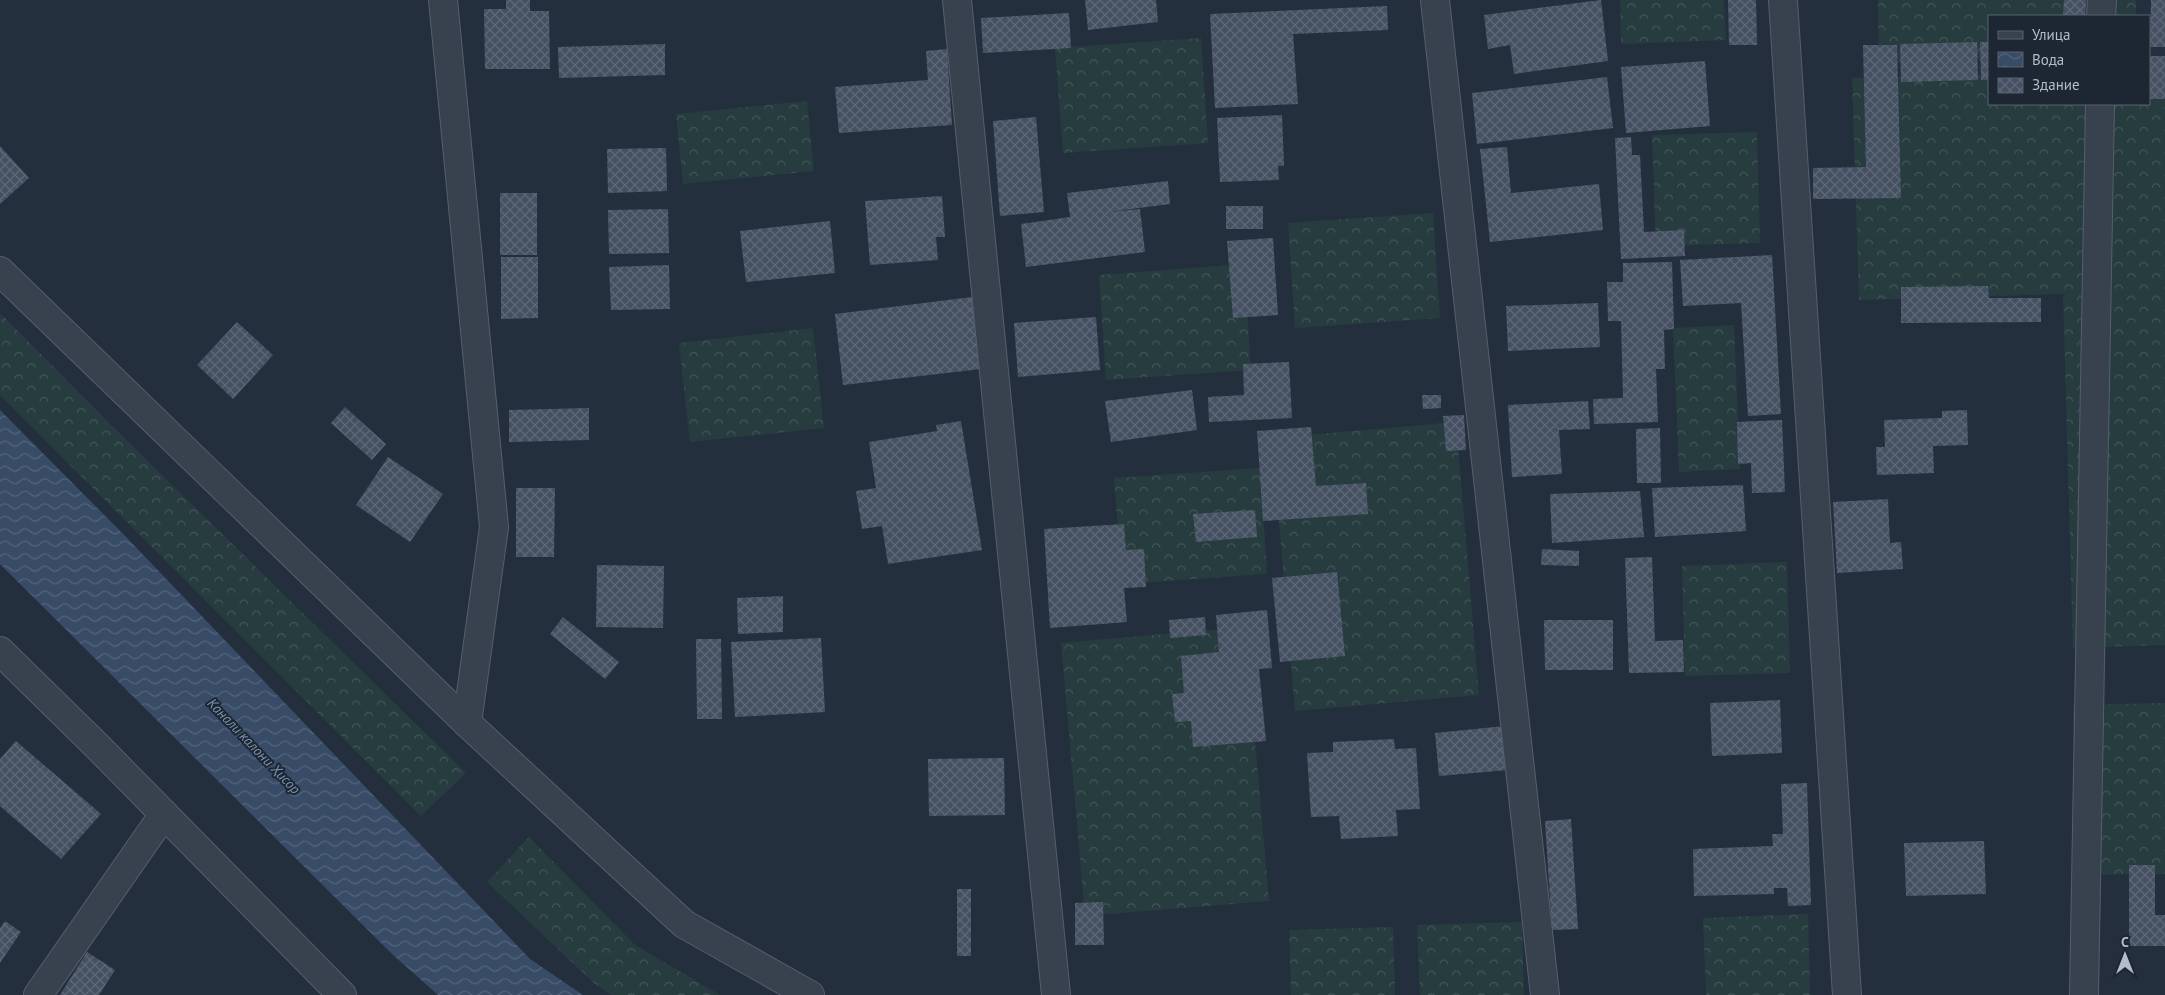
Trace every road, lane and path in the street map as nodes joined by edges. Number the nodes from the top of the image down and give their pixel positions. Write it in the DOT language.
graph roads {
  1 [pos="443,0"];
  2 [pos="957,0"];
  3 [pos="1435,0"];
  4 [pos="1783,0"];
  5 [pos="2102,0"];
  6 [pos="2101,15"];
  7 [pos="2100,105"];
  8 [pos="0,271"];
  9 [pos="0,652"];
  10 [pos="467,723"];
  11 [pos="164,814"];
  12 [pos="38,995"];
  13 [pos="342,995"];
  14 [pos="810,995"];
  15 [pos="1056,995"];
  16 [pos="1545,995"];
  17 [pos="1847,995"];
  18 [pos="2084,995"];
  1 -- 10 [label="street"];
  2 -- 15 [label="street"];
  3 -- 16 [label="street"];
  4 -- 17 [label="street"];
  5 -- 6 [label="street"];
  7 -- 18 [label="street"];
  8 -- 10 [label="street"];
  9 -- 11 [label="street"];
  10 -- 14 [label="street"];
  11 -- 12 [label="street"];
  11 -- 13 [label="street"];
}
